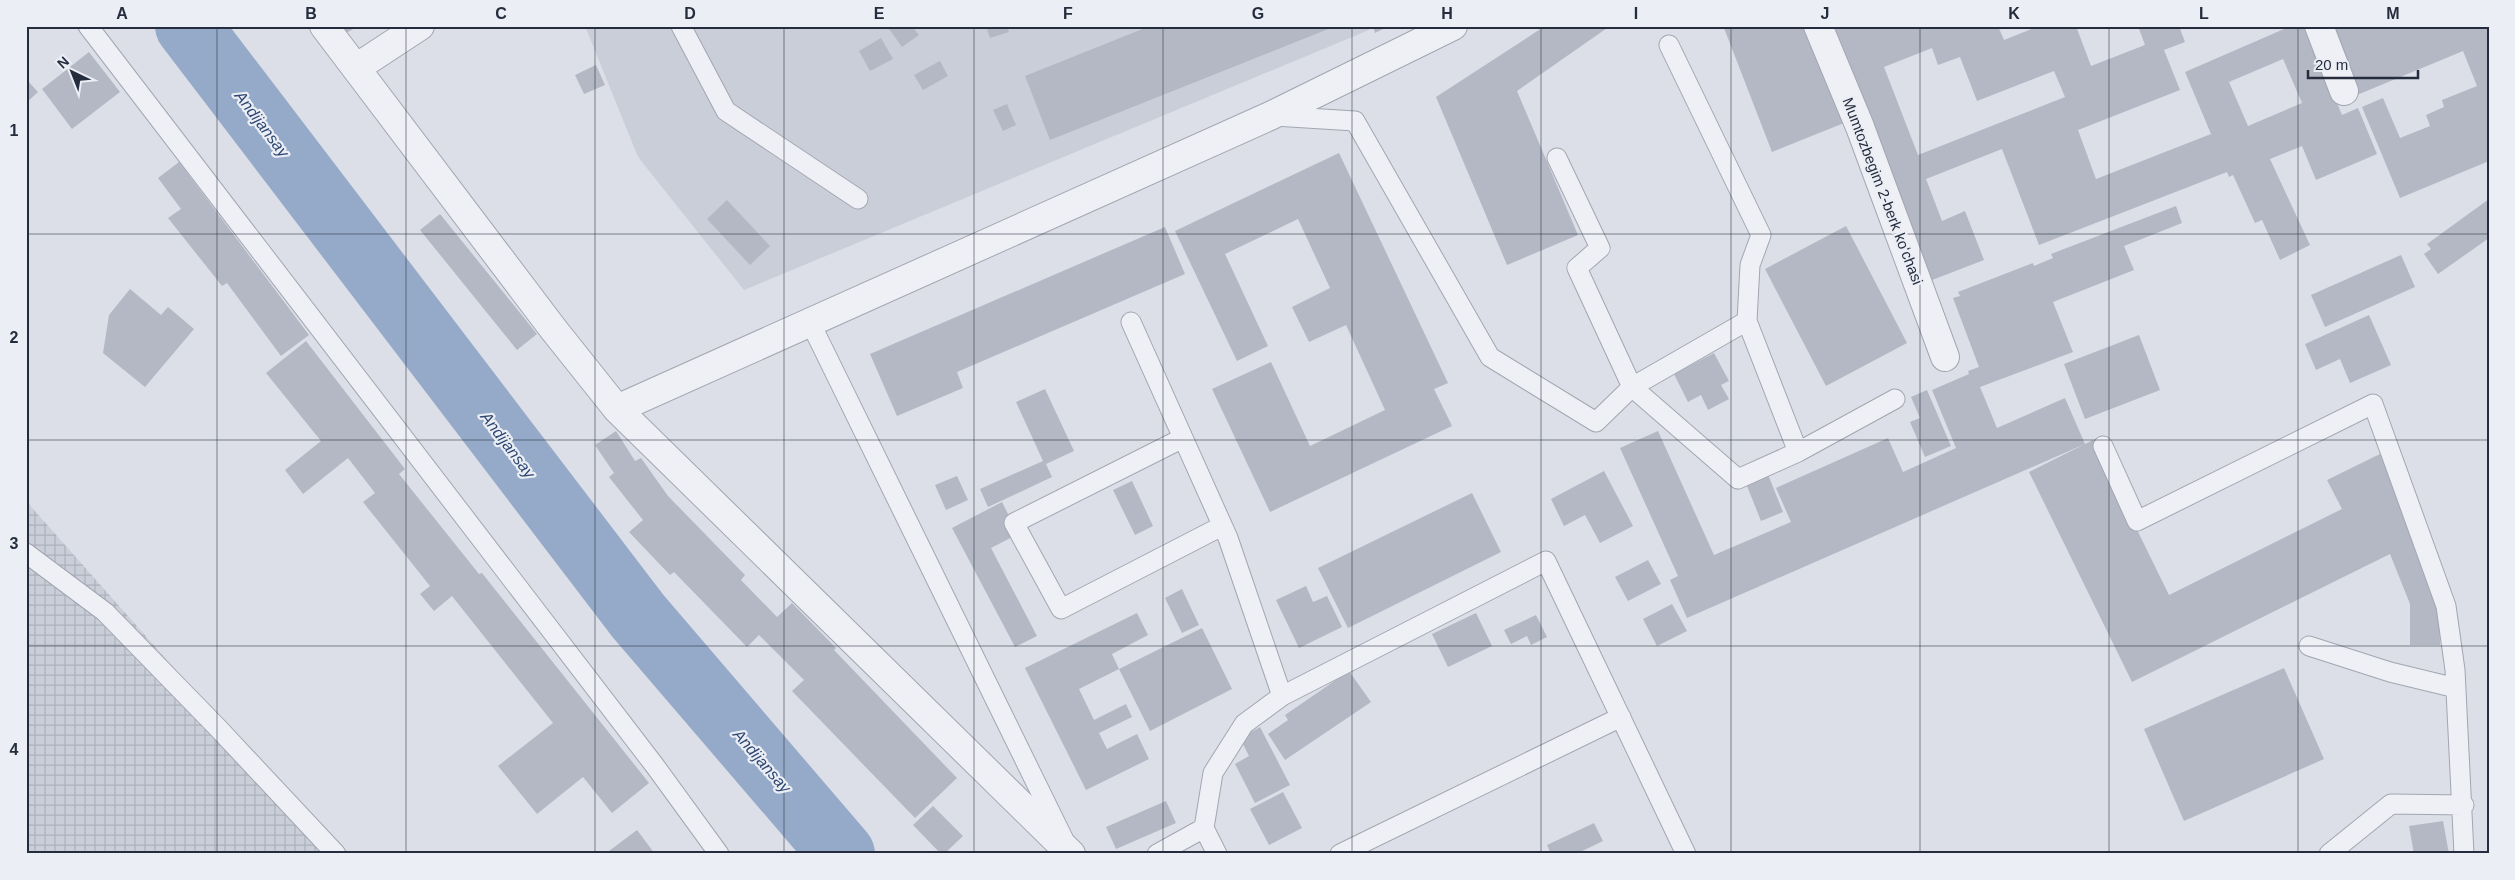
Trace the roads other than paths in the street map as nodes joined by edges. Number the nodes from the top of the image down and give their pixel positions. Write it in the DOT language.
graph roads {
  1 [pos="88,26"];
  2 [pos="324,26"];
  3 [pos="420,26"];
  4 [pos="681,26"];
  5 [pos="1452,26"];
  6 [pos="1818,26"];
  7 [pos="2318,26"];
  8 [pos="1669,45"];
  9 [pos="356,68"];
  10 [pos="2344,91"];
  11 [pos="1270,116"];
  12 [pos="1557,158"];
  13 [pos="858,199"];
  14 [pos="1746,321"];
  15 [pos="810,322"];
  16 [pos="1131,322"];
  17 [pos="1945,357"];
  18 [pos="1632,387"];
  19 [pos="1894,399"];
  20 [pos="617,409"];
  21 [pos="1183,438"];
  22 [pos="2103,446"];
  23 [pos="1798,452"];
  24 [pos="1222,526"];
  25 [pos="26,553"];
  26 [pos="2309,646"];
  27 [pos="2456,688"];
  28 [pos="1282,696"];
  29 [pos="1621,717"];
  30 [pos="2464,805"];
  31 [pos="1204,828"];
  32 [pos="1071,853"];
  33 [pos="336,854"];
  34 [pos="720,854"];
  35 [pos="1156,854"];
  36 [pos="1217,854"];
  37 [pos="1340,854"];
  38 [pos="1686,854"];
  39 [pos="2329,854"];
  40 [pos="2464,854"];
  1 -- 34 [label="lane"];
  2 -- 9 [label="street"];
  3 -- 9 [label="street"];
  4 -- 13 [label="lane"];
  5 -- 11 [label="street"];
  6 -- 17 [label="street, Mumtozbegim 2-berk koʻchasi"];
  7 -- 10 [label="street"];
  8 -- 14 [label="lane"];
  9 -- 20 [label="street"];
  11 -- 15 [label="street"];
  11 -- 18 [label="lane"];
  12 -- 18 [label="lane"];
  14 -- 18 [label="lane"];
  14 -- 23 [label="lane"];
  15 -- 20 [label="street"];
  15 -- 32 [label="lane"];
  16 -- 21 [label="lane"];
  18 -- 23 [label="lane"];
  19 -- 23 [label="lane"];
  20 -- 32 [label="street"];
  21 -- 24 [label="lane"];
  21 -- 24 [label="lane"];
  22 -- 27 [label="lane"];
  24 -- 28 [label="lane"];
  25 -- 33 [label="lane"];
  26 -- 27 [label="lane"];
  27 -- 30 [label="lane"];
  28 -- 29 [label="lane"];
  28 -- 31 [label="lane"];
  29 -- 37 [label="lane"];
  29 -- 38 [label="lane"];
  30 -- 39 [label="lane"];
  30 -- 40 [label="lane"];
  31 -- 35 [label="lane"];
  31 -- 36 [label="lane"];
}
